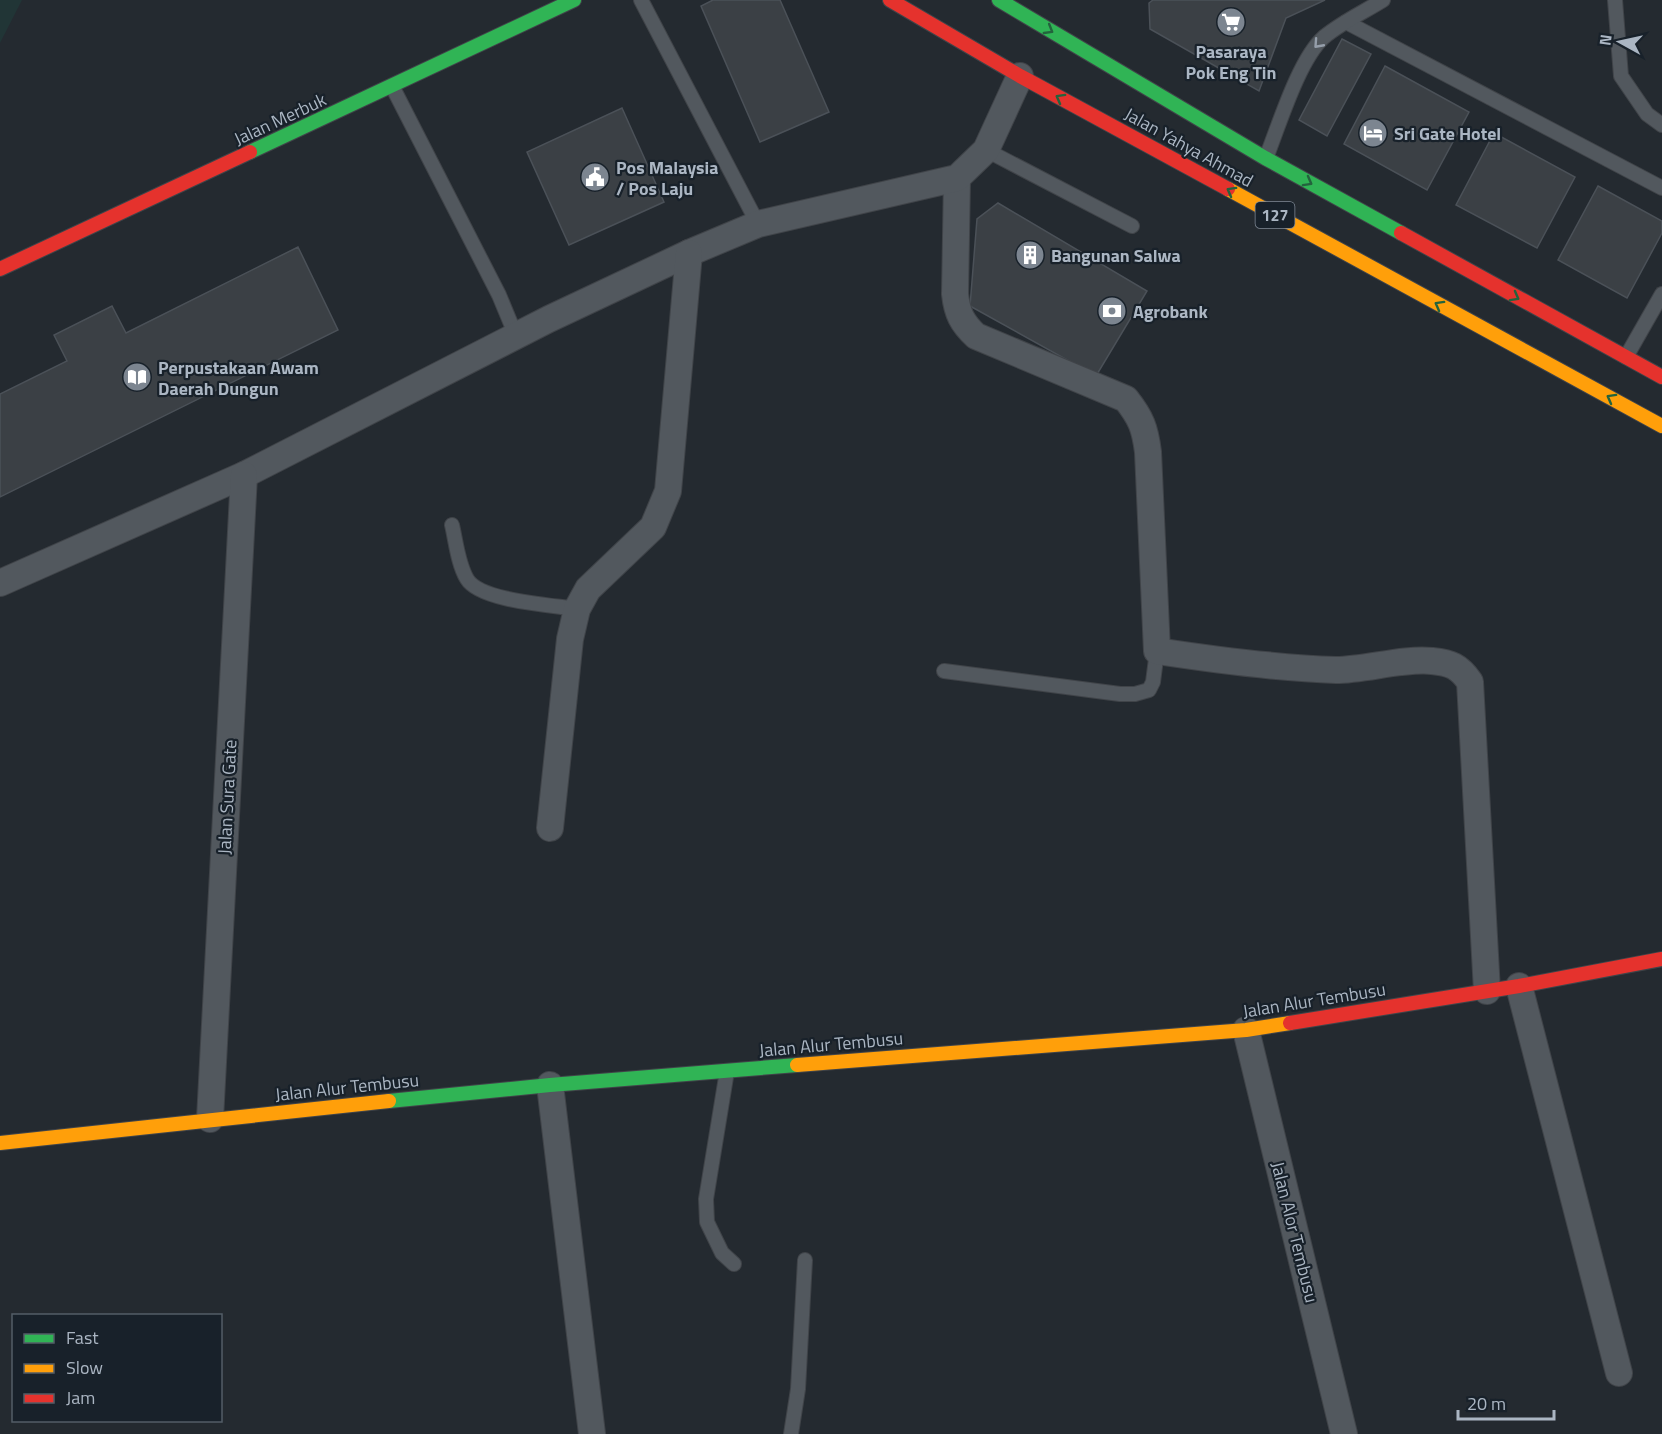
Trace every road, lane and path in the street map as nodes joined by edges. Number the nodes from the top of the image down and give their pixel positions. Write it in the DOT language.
graph roads {
  1 [pos="574,0"];
  2 [pos="641,0"];
  3 [pos="890,0"];
  4 [pos="1383,0"];
  5 [pos="1615,0"];
  6 [pos="1003,1"];
  7 [pos="1346,22"];
  8 [pos="1020,76"];
  9 [pos="392,86"];
  10 [pos="1662,125"];
  11 [pos="986,150"];
  12 [pos="1265,158"];
  13 [pos="957,178"];
  14 [pos="1662,188"];
  15 [pos="758,224"];
  16 [pos="1132,226"];
  17 [pos="689,253"];
  18 [pos="0,269"];
  19 [pos="1662,294"];
  20 [pos="516,336"];
  21 [pos="1626,358"];
  22 [pos="1662,377"];
  23 [pos="1662,426"];
  24 [pos="244,475"];
  25 [pos="452,525"];
  26 [pos="0,583"];
  27 [pos="577,609"];
  28 [pos="1157,651"];
  29 [pos="944,671"];
  30 [pos="550,828"];
  31 [pos="1662,959"];
  32 [pos="1519,986"];
  33 [pos="1487,991"];
  34 [pos="1246,1030"];
  35 [pos="727,1071"];
  36 [pos="550,1085"];
  37 [pos="210,1119"];
  38 [pos="0,1143"];
  39 [pos="805,1260"];
  40 [pos="734,1264"];
  41 [pos="1618,1373"];
  42 [pos="592,1434"];
  43 [pos="791,1434"];
  44 [pos="1344,1434"];
  1 -- 9 [label="street, Jalan Merbuk"];
  2 -- 15 [label="lane"];
  3 -- 8 [label="street, Jalan Yahya Ahmad / 127"];
  4 -- 7 [label="lane"];
  5 -- 10 [label="lane"];
  6 -- 12 [label="street, Jalan Yahya Ahmad / 127, one-way"];
  7 -- 12 [label="lane, one-way"];
  7 -- 14 [label="lane"];
  8 -- 11 [label="street"];
  23 -- 8 [label="street, Jalan Yahya Ahmad / 127, one-way"];
  9 -- 18 [label="street, Jalan Merbuk"];
  9 -- 20 [label="lane"];
  11 -- 13 [label="street"];
  11 -- 16 [label="lane"];
  12 -- 21 [label="street, Jalan Yahya Ahmad / 127, one-way"];
  13 -- 15 [label="street"];
  13 -- 28 [label="street"];
  15 -- 17 [label="street"];
  17 -- 20 [label="street"];
  17 -- 27 [label="street"];
  19 -- 21 [label="lane"];
  20 -- 24 [label="street"];
  21 -- 22 [label="street, Jalan Yahya Ahmad / 127"];
  24 -- 26 [label="street"];
  24 -- 37 [label="street, Jalan Sura Gate"];
  25 -- 27 [label="lane"];
  27 -- 30 [label="street"];
  28 -- 29 [label="lane"];
  28 -- 33 [label="street"];
  31 -- 32 [label="street, Jalan Alur Tembusu"];
  32 -- 33 [label="street, Jalan Alur Tembusu"];
  32 -- 41 [label="street"];
  33 -- 34 [label="street, Jalan Alur Tembusu"];
  34 -- 35 [label="street, Jalan Alur Tembusu"];
  34 -- 44 [label="street, Jalan Alor Tembusu"];
  35 -- 36 [label="street, Jalan Alur Tembusu"];
  35 -- 40 [label="lane"];
  36 -- 37 [label="street, Jalan Alur Tembusu"];
  36 -- 42 [label="street"];
  37 -- 38 [label="street, Jalan Alur Tembusu"];
  39 -- 43 [label="lane"];
}
